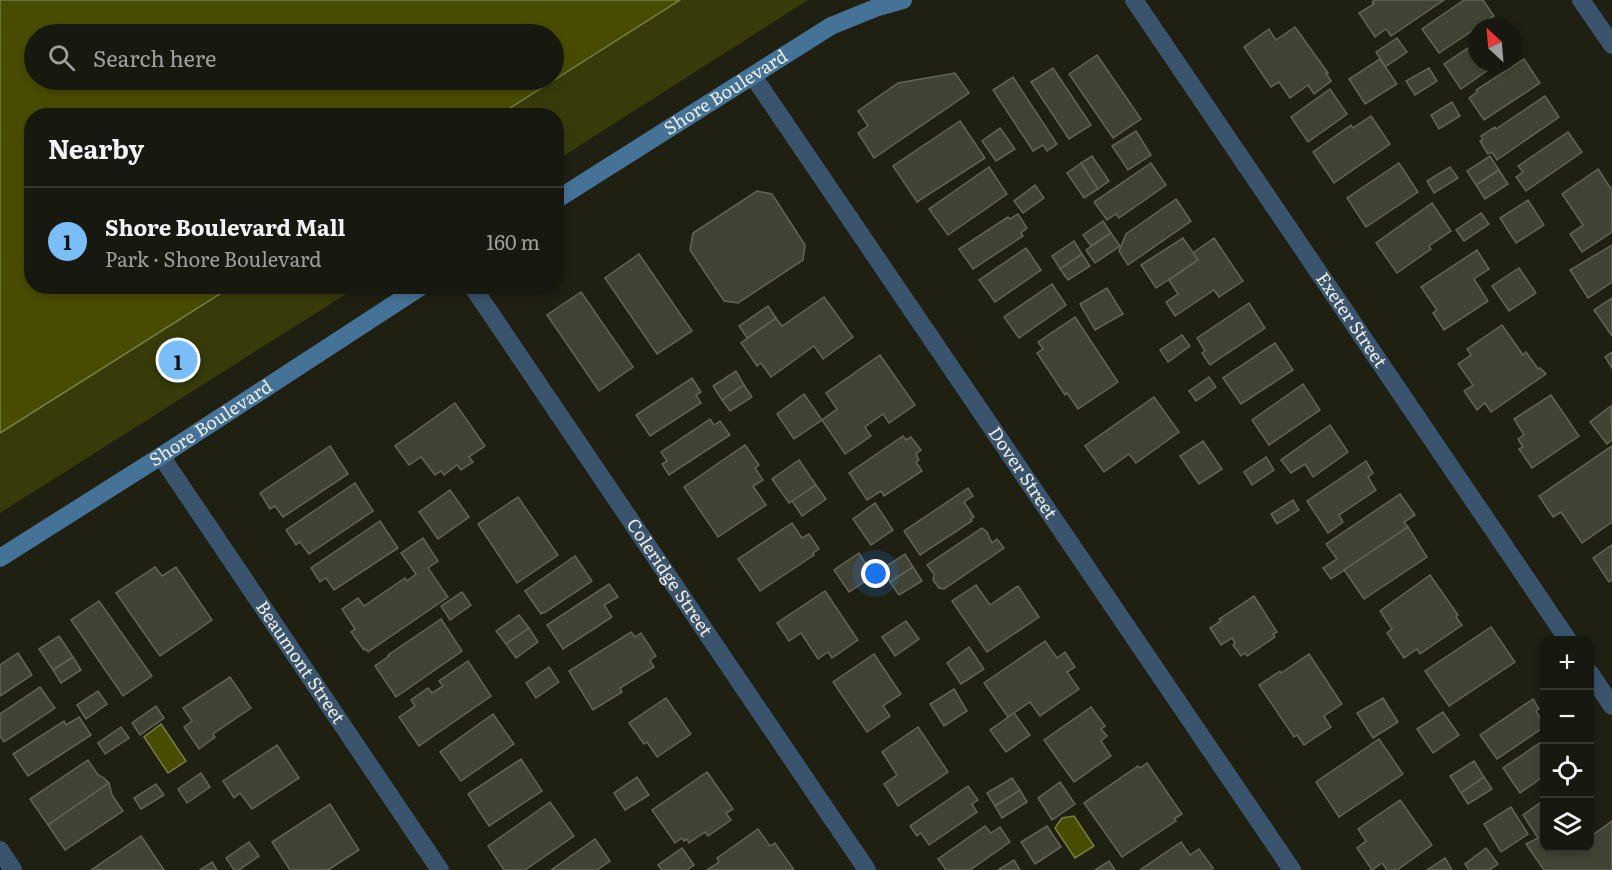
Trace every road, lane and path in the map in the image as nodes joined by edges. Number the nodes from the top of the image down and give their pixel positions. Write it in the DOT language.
graph roads {
  1 [pos="903,0"];
  2 [pos="1134,0"];
  3 [pos="1581,0"];
  4 [pos="1612,45"];
  5 [pos="753,76"];
  6 [pos="564,195"];
  7 [pos="410,294"];
  8 [pos="477,294"];
  9 [pos="161,456"];
  10 [pos="0,558"];
  11 [pos="1565,636"];
  12 [pos="1594,679"];
  13 [pos="1612,706"];
  14 [pos="0,850"];
  15 [pos="14,870"];
  16 [pos="440,870"];
  17 [pos="867,870"];
  18 [pos="1292,870"];
  1 -- 5 [label="main road, Shore Boulevard"];
  2 -- 11 [label="street, Exeter Street"];
  3 -- 4 [label="street"];
  5 -- 6 [label="main road, Shore Boulevard"];
  5 -- 18 [label="street, Dover Street"];
  7 -- 9 [label="main road, Shore Boulevard"];
  8 -- 17 [label="street, Coleridge Street"];
  9 -- 10 [label="main road, Shore Boulevard"];
  9 -- 16 [label="street, Beaumont Street"];
  12 -- 13 [label="street"];
  14 -- 15 [label="street"];
}
